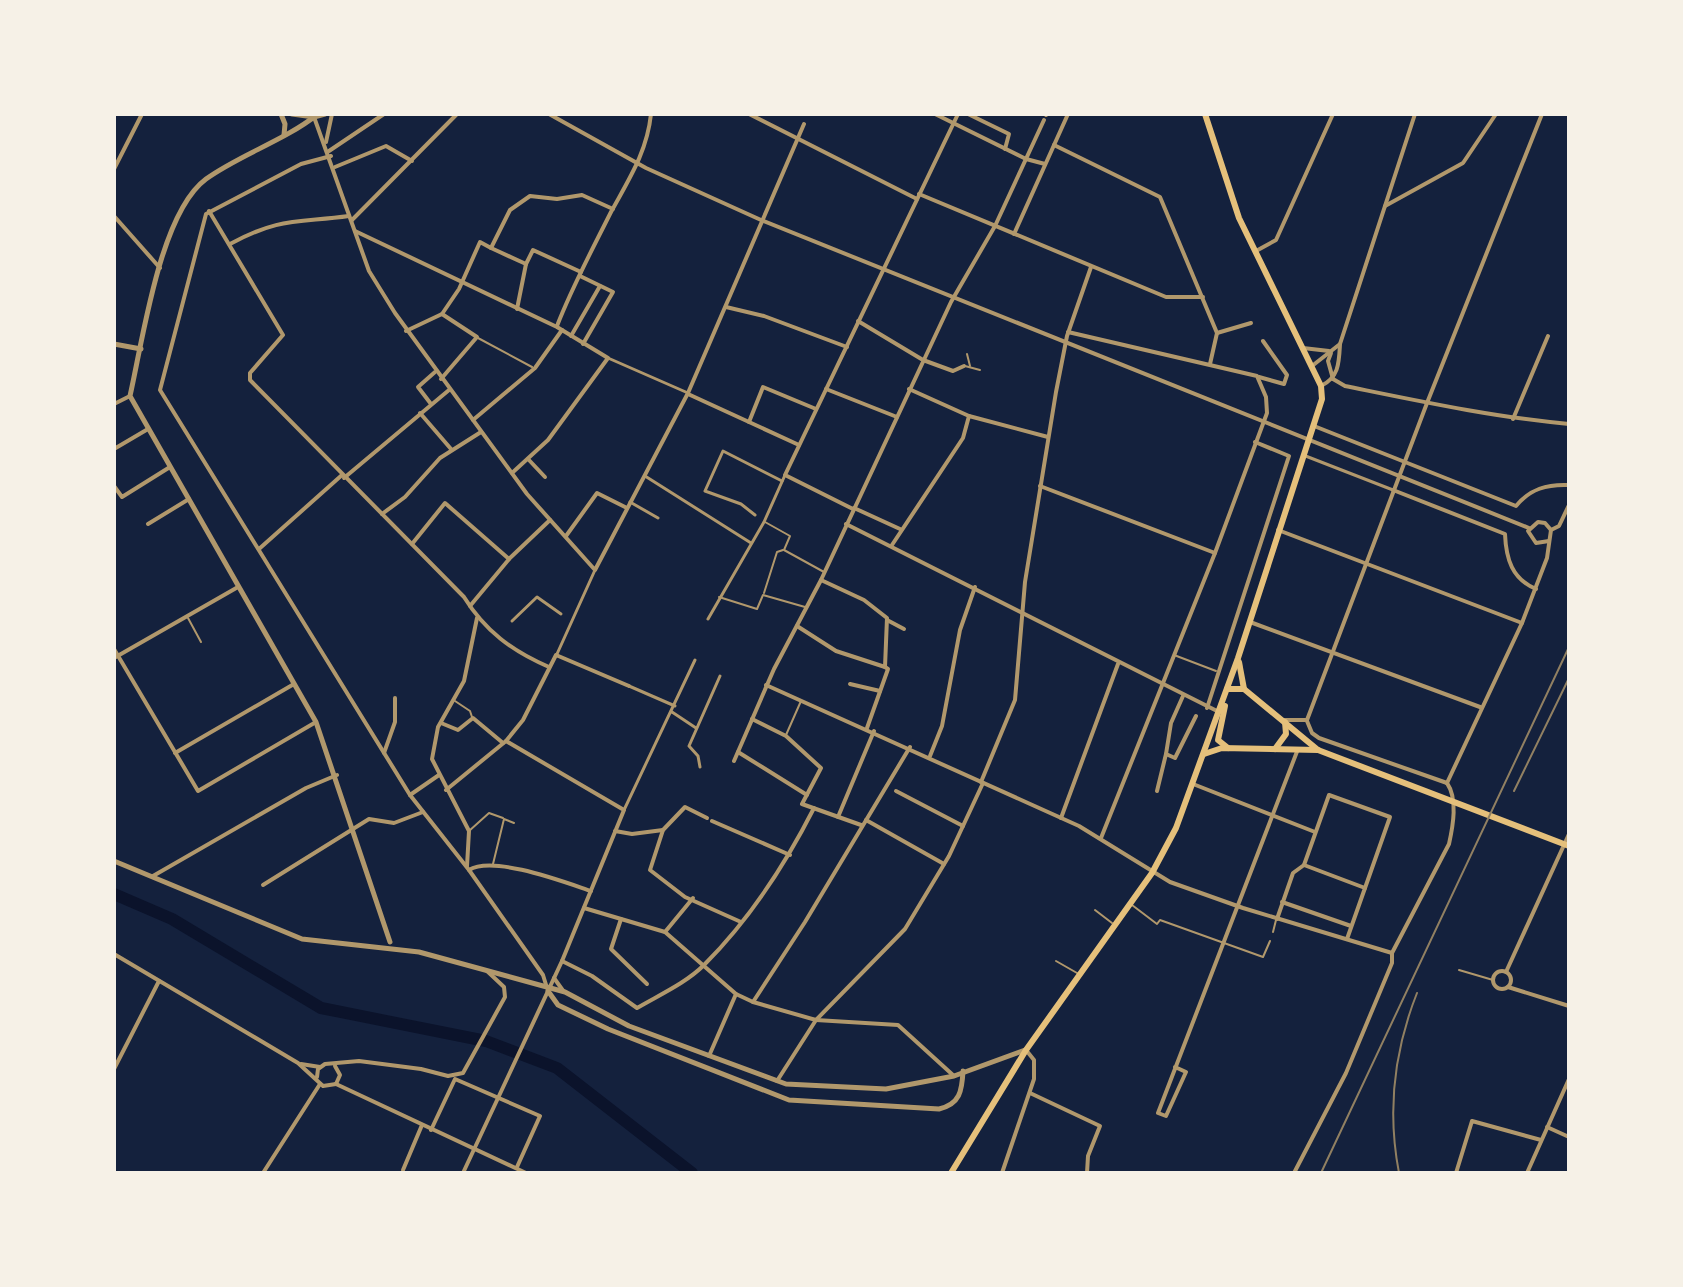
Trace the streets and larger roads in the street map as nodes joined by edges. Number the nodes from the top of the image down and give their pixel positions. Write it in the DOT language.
graph roads {
  1 [pos="142,114"];
  2 [pos="281,114"];
  3 [pos="292,114"];
  4 [pos="325,114"];
  5 [pos="332,114"];
  6 [pos="384,114"];
  7 [pos="457,114"];
  8 [pos="549,114"];
  9 [pos="569,114"];
  10 [pos="651,114"];
  11 [pos="749,114"];
  12 [pos="935,114"];
  13 [pos="958,114"];
  14 [pos="968,114"];
  15 [pos="1068,114"];
  16 [pos="1205,114"];
  17 [pos="1333,114"];
  18 [pos="1415,114"];
  19 [pos="1496,114"];
  20 [pos="315,115"];
  21 [pos="1540,115"];
  22 [pos="1046,116"];
  23 [pos="567,124"];
  24 [pos="804,124"];
  25 [pos="954,124"];
  26 [pos="284,136"];
  27 [pos="797,136"];
  28 [pos="325,145"];
  29 [pos="1054,145"];
  30 [pos="1005,149"];
  31 [pos="330,154"];
  32 [pos="1026,159"];
  33 [pos="412,161"];
  34 [pos="639,164"];
  35 [pos="1045,164"];
  36 [pos="335,167"];
  37 [pos="114,169"];
  38 [pos="918,196"];
  39 [pos="1385,206"];
  40 [pos="613,209"];
  41 [pos="209,211"];
  42 [pos="114,216"];
  43 [pos="350,218"];
  44 [pos="764,221"];
  45 [pos="995,226"];
  46 [pos="354,231"];
  47 [pos="1014,234"];
  48 [pos="230,244"];
  49 [pos="491,248"];
  50 [pos="1256,251"];
  51 [pos="526,264"];
  52 [pos="1091,267"];
  53 [pos="161,268"];
  54 [pos="882,269"];
  55 [pos="580,274"];
  56 [pos="462,282"];
  57 [pos="597,285"];
  58 [pos="1203,297"];
  59 [pos="953,298"];
  60 [pos="726,307"];
  61 [pos="517,309"];
  62 [pos="442,314"];
  63 [pos="858,321"];
  64 [pos="1251,323"];
  65 [pos="559,328"];
  66 [pos="406,331"];
  67 [pos="1068,332"];
  68 [pos="1217,333"];
  69 [pos="571,336"];
  70 [pos="1548,336"];
  71 [pos="1263,341"];
  72 [pos="114,344"];
  73 [pos="583,344"];
  74 [pos="1065,344"];
  75 [pos="1340,344"];
  76 [pos="847,347"];
  77 [pos="1303,348"];
  78 [pos="141,349"];
  79 [pos="1332,351"];
  80 [pos="608,358"];
  81 [pos="923,360"];
  82 [pos="1210,364"];
  83 [pos="1312,366"];
  84 [pos="967,367"];
  85 [pos="435,372"];
  86 [pos="1257,376"];
  87 [pos="441,379"];
  88 [pos="1333,379"];
  89 [pos="1321,386"];
  90 [pos="826,389"];
  91 [pos="909,389"];
  92 [pos="449,390"];
  93 [pos="688,393"];
  94 [pos="130,396"];
  95 [pos="1427,403"];
  96 [pos="114,404"];
  97 [pos="431,404"];
  98 [pos="816,409"];
  99 [pos="420,413"];
  100 [pos="969,416"];
  101 [pos="897,417"];
  102 [pos="1513,419"];
  103 [pos="473,420"];
  104 [pos="749,422"];
  105 [pos="1263,422"];
  106 [pos="1569,424"];
  107 [pos="1314,426"];
  108 [pos="148,429"];
  109 [pos="482,432"];
  110 [pos="1048,437"];
  111 [pos="1309,441"];
  112 [pos="1255,442"];
  113 [pos="799,445"];
  114 [pos="114,449"];
  115 [pos="451,449"];
  116 [pos="1303,455"];
  117 [pos="528,459"];
  118 [pos="1404,461"];
  119 [pos="170,467"];
  120 [pos="512,473"];
  121 [pos="785,475"];
  122 [pos="1399,475"];
  123 [pos="645,476"];
  124 [pos="343,477"];
  125 [pos="545,477"];
  126 [pos="782,481"];
  127 [pos="1569,485"];
  128 [pos="114,486"];
  129 [pos="1040,486"];
  130 [pos="1393,490"];
  131 [pos="189,499"];
  132 [pos="630,502"];
  133 [pos="1569,505"];
  134 [pos="627,508"];
  135 [pos="854,508"];
  136 [pos="382,514"];
  137 [pos="755,515"];
  138 [pos="658,518"];
  139 [pos="550,520"];
  140 [pos="148,524"];
  141 [pos="846,524"];
  142 [pos="1530,528"];
  143 [pos="900,529"];
  144 [pos="1278,530"];
  145 [pos="1551,530"];
  146 [pos="566,536"];
  147 [pos="1549,541"];
  148 [pos="751,543"];
  149 [pos="412,544"];
  150 [pos="892,545"];
  151 [pos="259,549"];
  152 [pos="1215,553"];
  153 [pos="509,559"];
  154 [pos="1365,563"];
  155 [pos="1253,567"];
  156 [pos="595,570"];
  157 [pos="1266,572"];
  158 [pos="821,580"];
  159 [pos="238,587"];
  160 [pos="975,587"];
  161 [pos="1536,589"];
  162 [pos="470,606"];
  163 [pos="1023,613"];
  164 [pos="561,614"];
  165 [pos="477,618"];
  166 [pos="708,619"];
  167 [pos="887,620"];
  168 [pos="512,621"];
  169 [pos="1250,622"];
  170 [pos="1522,623"];
  171 [pos="797,626"];
  172 [pos="904,629"];
  173 [pos="1230,640"];
  174 [pos="1242,644"];
  175 [pos="114,649"];
  176 [pos="1331,652"];
  177 [pos="556,655"];
  178 [pos="116,657"];
  179 [pos="1238,658"];
  180 [pos="695,660"];
  181 [pos="1118,664"];
  182 [pos="549,667"];
  183 [pos="885,667"];
  184 [pos="720,676"];
  185 [pos="294,684"];
  186 [pos="850,684"];
  187 [pos="1160,684"];
  188 [pos="766,685"];
  189 [pos="629,686"];
  190 [pos="1227,689"];
  191 [pos="1244,689"];
  192 [pos="880,691"];
  193 [pos="1183,696"];
  194 [pos="395,698"];
  195 [pos="1224,698"];
  196 [pos="675,706"];
  197 [pos="1481,707"];
  198 [pos="1207,708"];
  199 [pos="672,712"];
  200 [pos="1219,713"];
  201 [pos="1196,716"];
  202 [pos="752,719"];
  203 [pos="1307,720"];
  204 [pos="1284,721"];
  205 [pos="316,722"];
  206 [pos="441,723"];
  207 [pos="867,728"];
  208 [pos="696,729"];
  209 [pos="874,731"];
  210 [pos="504,742"];
  211 [pos="910,747"];
  212 [pos="1229,749"];
  213 [pos="1275,749"];
  214 [pos="1298,749"];
  215 [pos="1318,750"];
  216 [pos="738,752"];
  217 [pos="175,753"];
  218 [pos="384,753"];
  219 [pos="1166,754"];
  220 [pos="1204,754"];
  221 [pos="930,756"];
  222 [pos="734,761"];
  223 [pos="700,767"];
  224 [pos="337,775"];
  225 [pos="439,775"];
  226 [pos="982,783"];
  227 [pos="1447,783"];
  228 [pos="1193,784"];
  229 [pos="446,790"];
  230 [pos="896,791"];
  231 [pos="1157,791"];
  232 [pos="410,795"];
  233 [pos="807,795"];
  234 [pos="814,808"];
  235 [pos="624,810"];
  236 [pos="423,812"];
  237 [pos="1273,816"];
  238 [pos="838,817"];
  239 [pos="1061,818"];
  240 [pos="866,820"];
  241 [pos="861,825"];
  242 [pos="963,826"];
  243 [pos="353,827"];
  244 [pos="663,830"];
  245 [pos="615,831"];
  246 [pos="1315,832"];
  247 [pos="1569,834"];
  248 [pos="1101,838"];
  249 [pos="1569,846"];
  250 [pos="790,855"];
  251 [pos="114,861"];
  252 [pos="944,864"];
  253 [pos="1304,865"];
  254 [pos="468,869"];
  255 [pos="1152,873"];
  256 [pos="152,877"];
  257 [pos="263,885"];
  258 [pos="1365,888"];
  259 [pos="591,891"];
  260 [pos="693,898"];
  261 [pos="1282,902"];
  262 [pos="1237,907"];
  263 [pos="584,908"];
  264 [pos="621,919"];
  265 [pos="1277,919"];
  266 [pos="741,922"];
  267 [pos="1351,926"];
  268 [pos="665,932"];
  269 [pos="1346,939"];
  270 [pos="388,944"];
  271 [pos="1392,953"];
  272 [pos="115,956"];
  273 [pos="562,961"];
  274 [pos="704,966"];
  275 [pos="487,971"];
  276 [pos="1506,972"];
  277 [pos="554,978"];
  278 [pos="159,981"];
  279 [pos="647,984"];
  280 [pos="1508,987"];
  281 [pos="547,990"];
  282 [pos="565,992"];
  283 [pos="736,994"];
  284 [pos="753,1002"];
  285 [pos="558,1005"];
  286 [pos="1569,1006"];
  287 [pos="816,1020"];
  288 [pos="1026,1050"];
  289 [pos="709,1056"];
  290 [pos="298,1063"];
  291 [pos="335,1066"];
  292 [pos="320,1067"];
  293 [pos="1175,1067"];
  294 [pos="114,1069"];
  295 [pos="963,1071"];
  296 [pos="954,1076"];
  297 [pos="317,1077"];
  298 [pos="1569,1079"];
  299 [pos="777,1081"];
  300 [pos="320,1084"];
  301 [pos="336,1084"];
  302 [pos="326,1087"];
  303 [pos="1030,1093"];
  304 [pos="498,1098"];
  305 [pos="311,1103"];
  306 [pos="422,1125"];
  307 [pos="1547,1127"];
  308 [pos="431,1130"];
  309 [pos="1569,1137"];
  310 [pos="1541,1140"];
  311 [pos="475,1148"];
  312 [pos="517,1167"];
  313 [pos="403,1172"];
  314 [pos="263,1173"];
  315 [pos="463,1173"];
  316 [pos="526,1173"];
  317 [pos="951,1173"];
  318 [pos="1002,1173"];
  319 [pos="1087,1173"];
  320 [pos="1294,1173"];
  321 [pos="1456,1173"];
  322 [pos="1527,1173"];
  1 -- 37 [label="street"];
  2 -- 26 [label="street"];
  3 -- 20 [label="street"];
  4 -- 20 [label="street"];
  5 -- 28 [label="street"];
  6 -- 31 [label="street"];
  7 -- 33 [label="street"];
  8 -- 23 [label="street"];
  9 -- 23 [label="street"];
  10 -- 34 [label="street"];
  11 -- 27 [label="street"];
  12 -- 25 [label="street"];
  13 -- 25 [label="street"];
  14 -- 30 [label="street"];
  15 -- 29 [label="street"];
  16 -- 50 [label="main road"];
  17 -- 50 [label="street"];
  18 -- 39 [label="street"];
  19 -- 39 [label="street"];
  20 -- 26 [label="street"];
  20 -- 28 [label="street"];
  21 -- 95 [label="street"];
  22 -- 32 [label="street"];
  23 -- 34 [label="street"];
  24 -- 27 [label="street"];
  25 -- 30 [label="street"];
  25 -- 38 [label="street"];
  26 -- 53 [label="street"];
  27 -- 38 [label="street"];
  27 -- 44 [label="street"];
  28 -- 31 [label="street"];
  29 -- 35 [label="street"];
  29 -- 58 [label="street"];
  30 -- 32 [label="street"];
  31 -- 36 [label="street"];
  31 -- 41 [label="street"];
  32 -- 35 [label="street"];
  32 -- 45 [label="street"];
  33 -- 36 [label="street"];
  33 -- 43 [label="street"];
  34 -- 40 [label="street"];
  34 -- 44 [label="street"];
  35 -- 47 [label="street"];
  36 -- 43 [label="street"];
  38 -- 45 [label="street"];
  38 -- 54 [label="street"];
  39 -- 75 [label="street"];
  40 -- 49 [label="street"];
  40 -- 55 [label="street"];
  41 -- 48 [label="street"];
  41 -- 151 [label="street"];
  42 -- 53 [label="street"];
  43 -- 46 [label="street"];
  43 -- 48 [label="street"];
  44 -- 54 [label="street"];
  44 -- 60 [label="street"];
  45 -- 47 [label="street"];
  45 -- 59 [label="street"];
  46 -- 56 [label="street"];
  46 -- 66 [label="street"];
  47 -- 52 [label="street"];
  48 -- 124 [label="street"];
  49 -- 51 [label="street"];
  49 -- 56 [label="street"];
  50 -- 77 [label="main road"];
  51 -- 55 [label="street"];
  51 -- 61 [label="street"];
  52 -- 58 [label="street"];
  52 -- 67 [label="street"];
  53 -- 78 [label="street"];
  54 -- 59 [label="street"];
  54 -- 63 [label="street"];
  55 -- 57 [label="street"];
  55 -- 65 [label="street"];
  56 -- 61 [label="street"];
  56 -- 62 [label="street"];
  57 -- 69 [label="street"];
  57 -- 73 [label="street"];
  58 -- 68 [label="street"];
  59 -- 74 [label="street"];
  59 -- 81 [label="street"];
  60 -- 76 [label="street"];
  60 -- 93 [label="street"];
  61 -- 65 [label="street"];
  62 -- 66 [label="street"];
  62 -- 87 [label="street"];
  63 -- 76 [label="street"];
  63 -- 81 [label="street"];
  64 -- 68 [label="street"];
  65 -- 69 [label="street"];
  65 -- 103 [label="street"];
  66 -- 85 [label="street"];
  67 -- 74 [label="street"];
  67 -- 82 [label="street"];
  68 -- 82 [label="street"];
  69 -- 73 [label="street"];
  70 -- 102 [label="street"];
  71 -- 86 [label="street"];
  72 -- 78 [label="street"];
  73 -- 80 [label="street"];
  74 -- 105 [label="street"];
  74 -- 110 [label="street"];
  75 -- 79 [label="street"];
  75 -- 88 [label="street"];
  76 -- 90 [label="street"];
  77 -- 79 [label="street"];
  77 -- 83 [label="main road"];
  78 -- 94 [label="street"];
  79 -- 83 [label="street"];
  79 -- 88 [label="street"];
  80 -- 93 [label="street"];
  80 -- 117 [label="street"];
  81 -- 84 [label="street"];
  81 -- 91 [label="street"];
  82 -- 86 [label="street"];
  83 -- 89 [label="main road"];
  85 -- 87 [label="street"];
  85 -- 97 [label="street"];
  86 -- 105 [label="street"];
  87 -- 92 [label="street"];
  88 -- 89 [label="street"];
  88 -- 95 [label="street"];
  89 -- 107 [label="main road"];
  90 -- 98 [label="street"];
  90 -- 101 [label="street"];
  91 -- 100 [label="street"];
  91 -- 101 [label="street"];
  92 -- 97 [label="street"];
  92 -- 103 [label="street"];
  93 -- 104 [label="street"];
  93 -- 123 [label="street"];
  94 -- 96 [label="street"];
  94 -- 108 [label="street"];
  95 -- 102 [label="street"];
  95 -- 118 [label="street"];
  97 -- 99 [label="street"];
  98 -- 104 [label="street"];
  98 -- 113 [label="street"];
  99 -- 115 [label="street"];
  99 -- 124 [label="street"];
  100 -- 110 [label="street"];
  100 -- 143 [label="street"];
  101 -- 135 [label="street"];
  102 -- 106 [label="street"];
  103 -- 109 [label="street"];
  104 -- 113 [label="street"];
  105 -- 111 [label="street"];
  105 -- 112 [label="street"];
  107 -- 111 [label="main road"];
  107 -- 118 [label="street"];
  108 -- 114 [label="street"];
  108 -- 119 [label="street"];
  109 -- 115 [label="street"];
  109 -- 120 [label="street"];
  110 -- 129 [label="street"];
  111 -- 116 [label="main road"];
  111 -- 122 [label="street"];
  112 -- 152 [label="street"];
  112 -- 155 [label="street"];
  113 -- 121 [label="street"];
  115 -- 136 [label="street"];
  116 -- 130 [label="street"];
  116 -- 144 [label="main road"];
  117 -- 120 [label="street"];
  117 -- 125 [label="street"];
  118 -- 122 [label="street"];
  118 -- 127 [label="street"];
  119 -- 128 [label="street"];
  119 -- 131 [label="street"];
  120 -- 139 [label="street"];
  121 -- 126 [label="street"];
  121 -- 135 [label="street"];
  122 -- 130 [label="street"];
  122 -- 142 [label="street"];
  123 -- 132 [label="street"];
  123 -- 148 [label="street"];
  124 -- 136 [label="street"];
  124 -- 151 [label="street"];
  126 -- 137 [label="street"];
  126 -- 148 [label="street"];
  129 -- 152 [label="street"];
  129 -- 163 [label="street"];
  130 -- 154 [label="street"];
  130 -- 161 [label="street"];
  131 -- 140 [label="street"];
  131 -- 159 [label="street"];
  132 -- 134 [label="street"];
  132 -- 138 [label="street"];
  133 -- 145 [label="street"];
  134 -- 146 [label="street"];
  134 -- 156 [label="street"];
  135 -- 141 [label="street"];
  135 -- 143 [label="street"];
  136 -- 149 [label="street"];
  139 -- 146 [label="street"];
  139 -- 153 [label="street"];
  141 -- 150 [label="street"];
  141 -- 158 [label="street"];
  142 -- 145 [label="street"];
  142 -- 147 [label="street"];
  143 -- 150 [label="street"];
  144 -- 154 [label="street"];
  144 -- 157 [label="main road"];
  145 -- 147 [label="street"];
  146 -- 156 [label="street"];
  147 -- 161 [label="street"];
  148 -- 166 [label="street"];
  149 -- 153 [label="street"];
  149 -- 162 [label="street"];
  150 -- 160 [label="street"];
  151 -- 218 [label="street"];
  152 -- 187 [label="street"];
  153 -- 162 [label="street"];
  154 -- 170 [label="street"];
  154 -- 176 [label="street"];
  155 -- 157 [label="street"];
  155 -- 173 [label="street"];
  156 -- 177 [label="street"];
  157 -- 169 [label="main road"];
  158 -- 167 [label="street"];
  158 -- 171 [label="street"];
  159 -- 178 [label="street"];
  159 -- 185 [label="street"];
  160 -- 163 [label="street"];
  160 -- 221 [label="street"];
  161 -- 170 [label="street"];
  162 -- 165 [label="street"];
  163 -- 181 [label="street"];
  163 -- 226 [label="street"];
  164 -- 168 [label="street"];
  165 -- 182 [label="street"];
  165 -- 206 [label="street"];
  167 -- 172 [label="street"];
  167 -- 183 [label="street"];
  169 -- 174 [label="main road"];
  169 -- 176 [label="street"];
  170 -- 197 [label="street"];
  171 -- 183 [label="street"];
  171 -- 188 [label="street"];
  173 -- 174 [label="street"];
  173 -- 198 [label="street"];
  174 -- 179 [label="main road"];
  175 -- 178 [label="street"];
  176 -- 197 [label="street"];
  176 -- 203 [label="street"];
  177 -- 182 [label="street"];
  177 -- 189 [label="street"];
  178 -- 217 [label="street"];
  179 -- 190 [label="main road"];
  179 -- 191 [label="main road"];
  180 -- 196 [label="street"];
  181 -- 187 [label="street"];
  181 -- 239 [label="street"];
  182 -- 210 [label="street"];
  183 -- 192 [label="street"];
  184 -- 208 [label="street"];
  185 -- 205 [label="street"];
  185 -- 217 [label="street"];
  186 -- 192 [label="street"];
  187 -- 193 [label="street"];
  187 -- 248 [label="street"];
  188 -- 202 [label="street"];
  188 -- 207 [label="street"];
  189 -- 196 [label="street"];
  190 -- 191 [label="main road"];
  190 -- 195 [label="main road"];
  191 -- 204 [label="main road"];
  192 -- 207 [label="street"];
  193 -- 198 [label="street"];
  193 -- 219 [label="street"];
  194 -- 218 [label="street"];
  195 -- 200 [label="main road"];
  195 -- 212 [label="main road"];
  196 -- 199 [label="street"];
  197 -- 227 [label="street"];
  198 -- 200 [label="street"];
  199 -- 208 [label="street"];
  199 -- 235 [label="street"];
  200 -- 220 [label="main road"];
  201 -- 219 [label="street"];
  202 -- 216 [label="street"];
  202 -- 233 [label="street"];
  203 -- 204 [label="street"];
  203 -- 227 [label="street"];
  204 -- 213 [label="main road"];
  204 -- 215 [label="main road"];
  205 -- 217 [label="street"];
  205 -- 224 [label="street"];
  206 -- 210 [label="street"];
  206 -- 225 [label="street"];
  207 -- 209 [label="street"];
  208 -- 223 [label="street"];
  209 -- 211 [label="street"];
  209 -- 238 [label="street"];
  210 -- 229 [label="street"];
  210 -- 235 [label="street"];
  211 -- 221 [label="street"];
  211 -- 240 [label="street"];
  212 -- 213 [label="main road"];
  212 -- 220 [label="main road"];
  213 -- 214 [label="main road"];
  214 -- 215 [label="main road"];
  214 -- 237 [label="street"];
  215 -- 249 [label="main road"];
  216 -- 222 [label="street"];
  216 -- 233 [label="street"];
  218 -- 232 [label="street"];
  219 -- 231 [label="street"];
  220 -- 228 [label="main road"];
  221 -- 226 [label="street"];
  224 -- 243 [label="street"];
  224 -- 256 [label="street"];
  225 -- 229 [label="street"];
  225 -- 232 [label="street"];
  226 -- 239 [label="street"];
  226 -- 242 [label="street"];
  227 -- 271 [label="street"];
  228 -- 237 [label="street"];
  228 -- 255 [label="main road"];
  229 -- 254 [label="street"];
  230 -- 242 [label="street"];
  232 -- 236 [label="street"];
  233 -- 234 [label="street"];
  234 -- 238 [label="street"];
  234 -- 250 [label="street"];
  235 -- 245 [label="street"];
  236 -- 243 [label="street"];
  236 -- 254 [label="street"];
  237 -- 246 [label="street"];
  237 -- 262 [label="street"];
  238 -- 241 [label="street"];
  239 -- 248 [label="street"];
  240 -- 241 [label="street"];
  240 -- 252 [label="street"];
  241 -- 284 [label="street"];
  242 -- 252 [label="street"];
  243 -- 257 [label="street"];
  243 -- 270 [label="street"];
  244 -- 245 [label="street"];
  244 -- 250 [label="street"];
  244 -- 260 [label="street"];
  245 -- 259 [label="street"];
  246 -- 253 [label="street"];
  246 -- 258 [label="street"];
  247 -- 276 [label="street"];
  248 -- 255 [label="street"];
  250 -- 266 [label="street"];
  251 -- 256 [label="street"];
  252 -- 287 [label="street"];
  253 -- 258 [label="street"];
  253 -- 261 [label="street"];
  254 -- 259 [label="street"];
  254 -- 281 [label="street"];
  255 -- 262 [label="street"];
  255 -- 288 [label="main road"];
  256 -- 270 [label="street"];
  258 -- 267 [label="street"];
  259 -- 263 [label="street"];
  260 -- 266 [label="street"];
  260 -- 268 [label="street"];
  261 -- 265 [label="street"];
  261 -- 267 [label="street"];
  262 -- 265 [label="street"];
  262 -- 293 [label="street"];
  263 -- 264 [label="street"];
  263 -- 273 [label="street"];
  264 -- 268 [label="street"];
  264 -- 279 [label="street"];
  265 -- 269 [label="street"];
  266 -- 274 [label="street"];
  267 -- 269 [label="street"];
  268 -- 274 [label="street"];
  269 -- 271 [label="street"];
  270 -- 275 [label="street"];
  271 -- 320 [label="street"];
  272 -- 278 [label="street"];
  273 -- 274 [label="street"];
  273 -- 277 [label="street"];
  274 -- 283 [label="street"];
  275 -- 281 [label="street"];
  275 -- 291 [label="street"];
  276 -- 280 [label="street"];
  276 -- 280 [label="street"];
  277 -- 281 [label="street"];
  277 -- 282 [label="street"];
  278 -- 290 [label="street"];
  278 -- 294 [label="street"];
  280 -- 286 [label="street"];
  281 -- 282 [label="street"];
  281 -- 285 [label="street"];
  281 -- 304 [label="street"];
  282 -- 285 [label="street"];
  282 -- 289 [label="street"];
  283 -- 284 [label="street"];
  283 -- 289 [label="street"];
  284 -- 287 [label="street"];
  285 -- 295 [label="street"];
  287 -- 296 [label="street"];
  287 -- 299 [label="street"];
  288 -- 295 [label="street"];
  288 -- 303 [label="street"];
  288 -- 317 [label="main road"];
  289 -- 299 [label="street"];
  290 -- 292 [label="street"];
  290 -- 297 [label="street"];
  291 -- 292 [label="street"];
  291 -- 301 [label="street"];
  292 -- 297 [label="street"];
  293 -- 293 [label="street"];
  295 -- 296 [label="street"];
  296 -- 299 [label="street"];
  297 -- 300 [label="street"];
  298 -- 307 [label="street"];
  300 -- 302 [label="street"];
  300 -- 305 [label="street"];
  301 -- 302 [label="street"];
  301 -- 306 [label="street"];
  302 -- 305 [label="street"];
  303 -- 318 [label="street"];
  303 -- 319 [label="street"];
  304 -- 308 [label="street"];
  304 -- 311 [label="street"];
  304 -- 312 [label="street"];
  305 -- 314 [label="street"];
  306 -- 308 [label="street"];
  306 -- 313 [label="street"];
  307 -- 309 [label="street"];
  307 -- 310 [label="street"];
  308 -- 311 [label="street"];
  310 -- 321 [label="street"];
  310 -- 322 [label="street"];
  311 -- 312 [label="street"];
  311 -- 315 [label="street"];
  312 -- 316 [label="street"];
}
